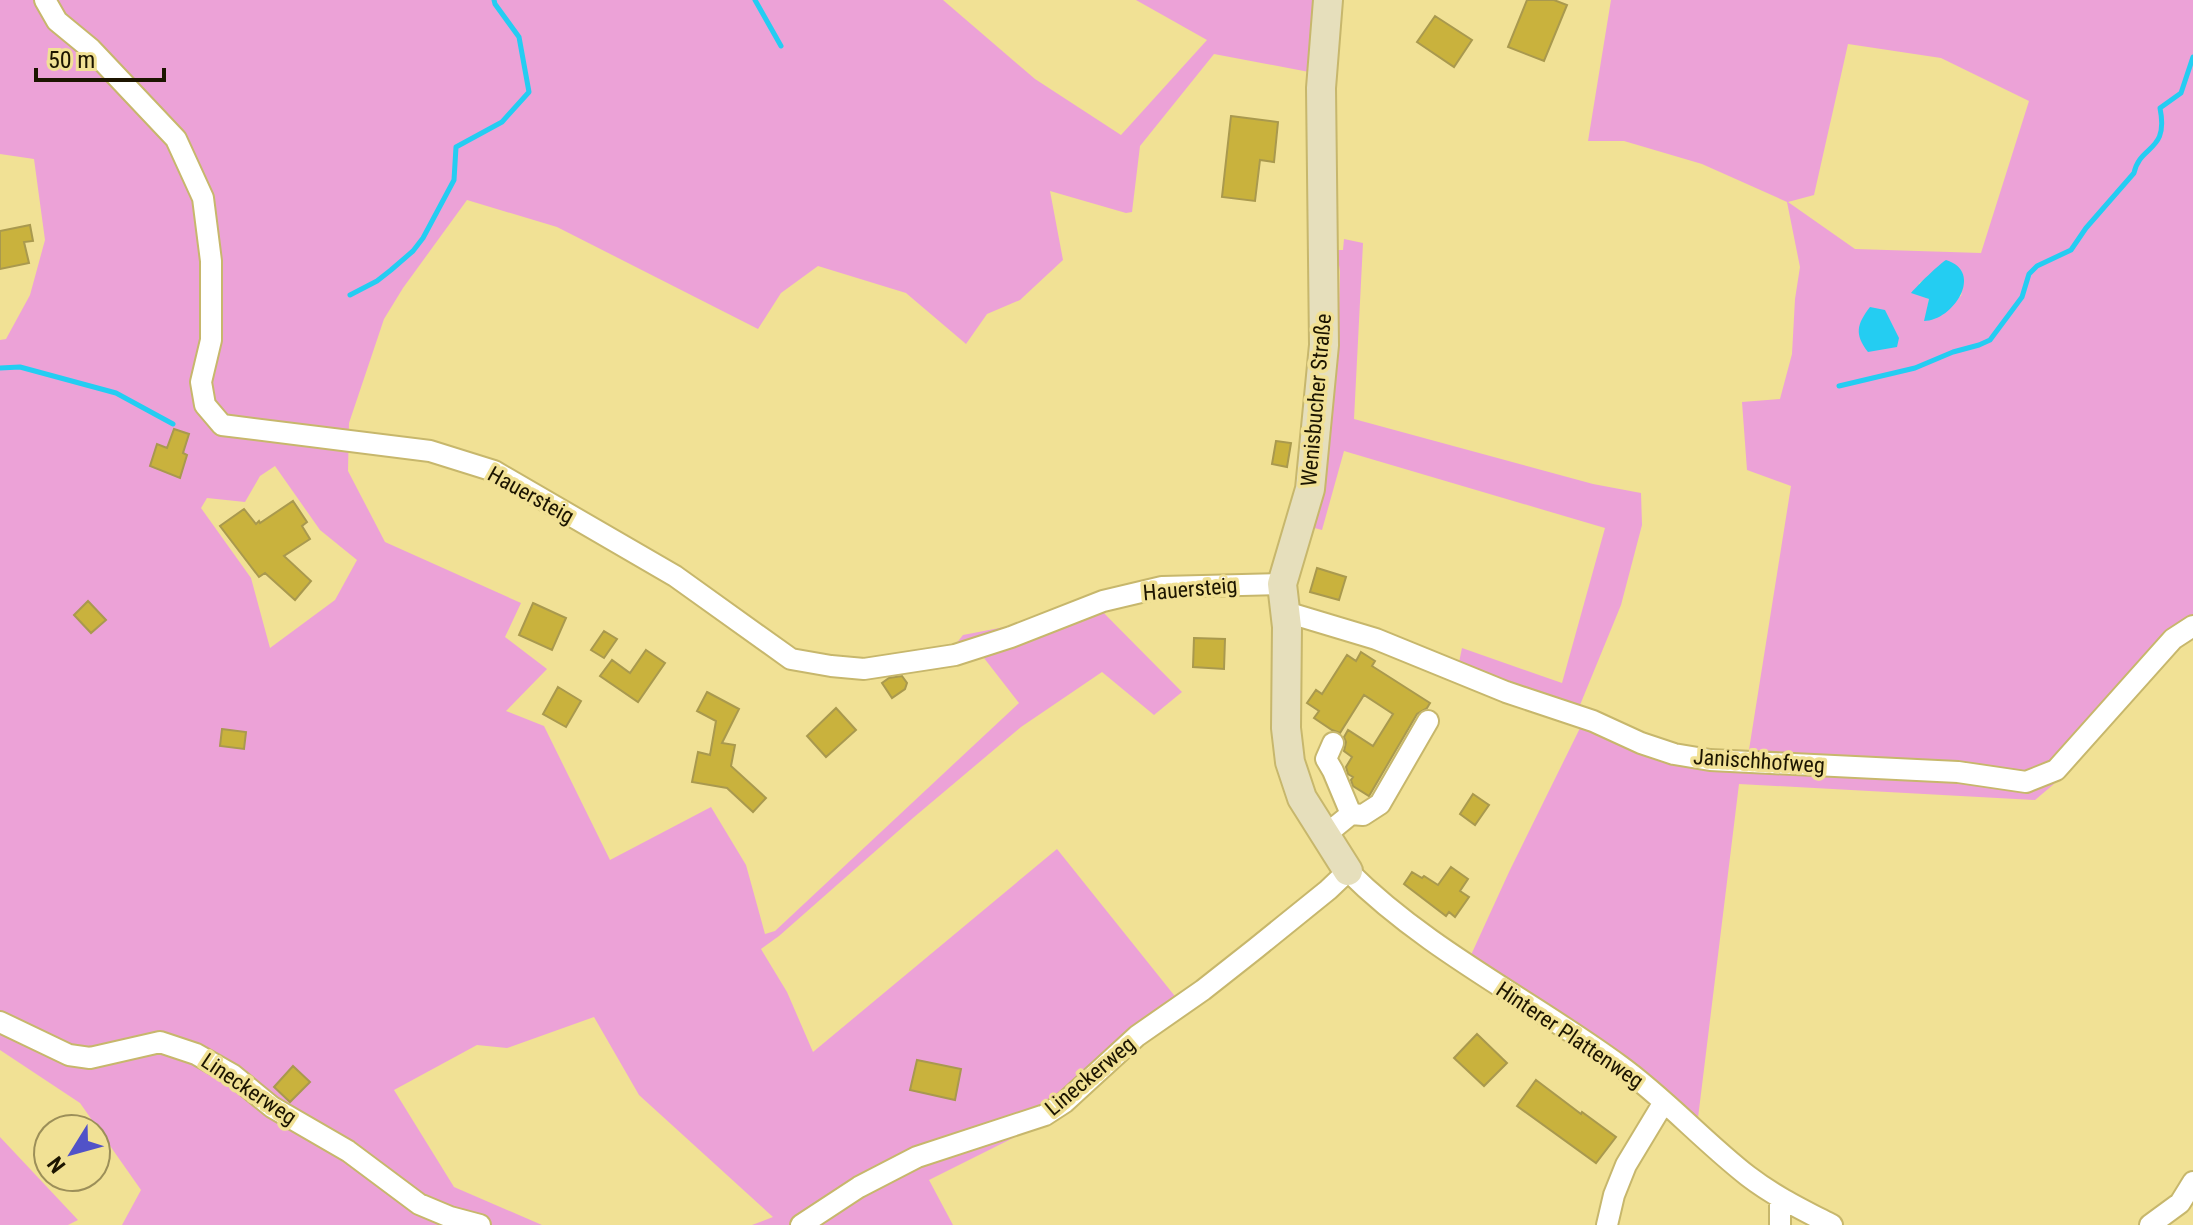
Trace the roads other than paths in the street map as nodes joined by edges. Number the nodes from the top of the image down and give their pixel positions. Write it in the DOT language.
graph roads {
  1 [pos="45,0"];
  2 [pos="1328,0"];
  3 [pos="1282,584"];
  4 [pos="1286,612"];
  5 [pos="2193,626"];
  6 [pos="1428,721"];
  7 [pos="1333,743"];
  8 [pos="1351,814"];
  9 [pos="1324,836"];
  10 [pos="1348,871"];
  11 [pos="0,1022"];
  12 [pos="1664,1102"];
  13 [pos="2193,1182"];
  14 [pos="1780,1199"];
  15 [pos="480,1225"];
  16 [pos="801,1225"];
  17 [pos="1607,1225"];
  18 [pos="1780,1225"];
  19 [pos="1832,1225"];
  20 [pos="2150,1225"];
  1 -- 3 [label="street, Hauersteig"];
  2 -- 3 [label="street, Wenisbucher Straße"];
  3 -- 4 [label="street, Wenisbucher Straße"];
  4 -- 5 [label="street, Janischhofweg"];
  4 -- 9 [label="street, Wenisbucher Straße"];
  6 -- 8 [label="street"];
  7 -- 8 [label="street"];
  8 -- 9 [label="street"];
  9 -- 10 [label="street, Wenisbucher Straße"];
  10 -- 12 [label="street, Hinterer Plattenweg"];
  10 -- 16 [label="street, Lineckerweg"];
  11 -- 15 [label="street, Lineckerweg"];
  12 -- 14 [label="street, Hinterer Plattenweg"];
  12 -- 17 [label="street"];
  13 -- 20 [label="street"];
  14 -- 18 [label="street"];
  14 -- 19 [label="street, Hinterer Plattenweg"];
}
